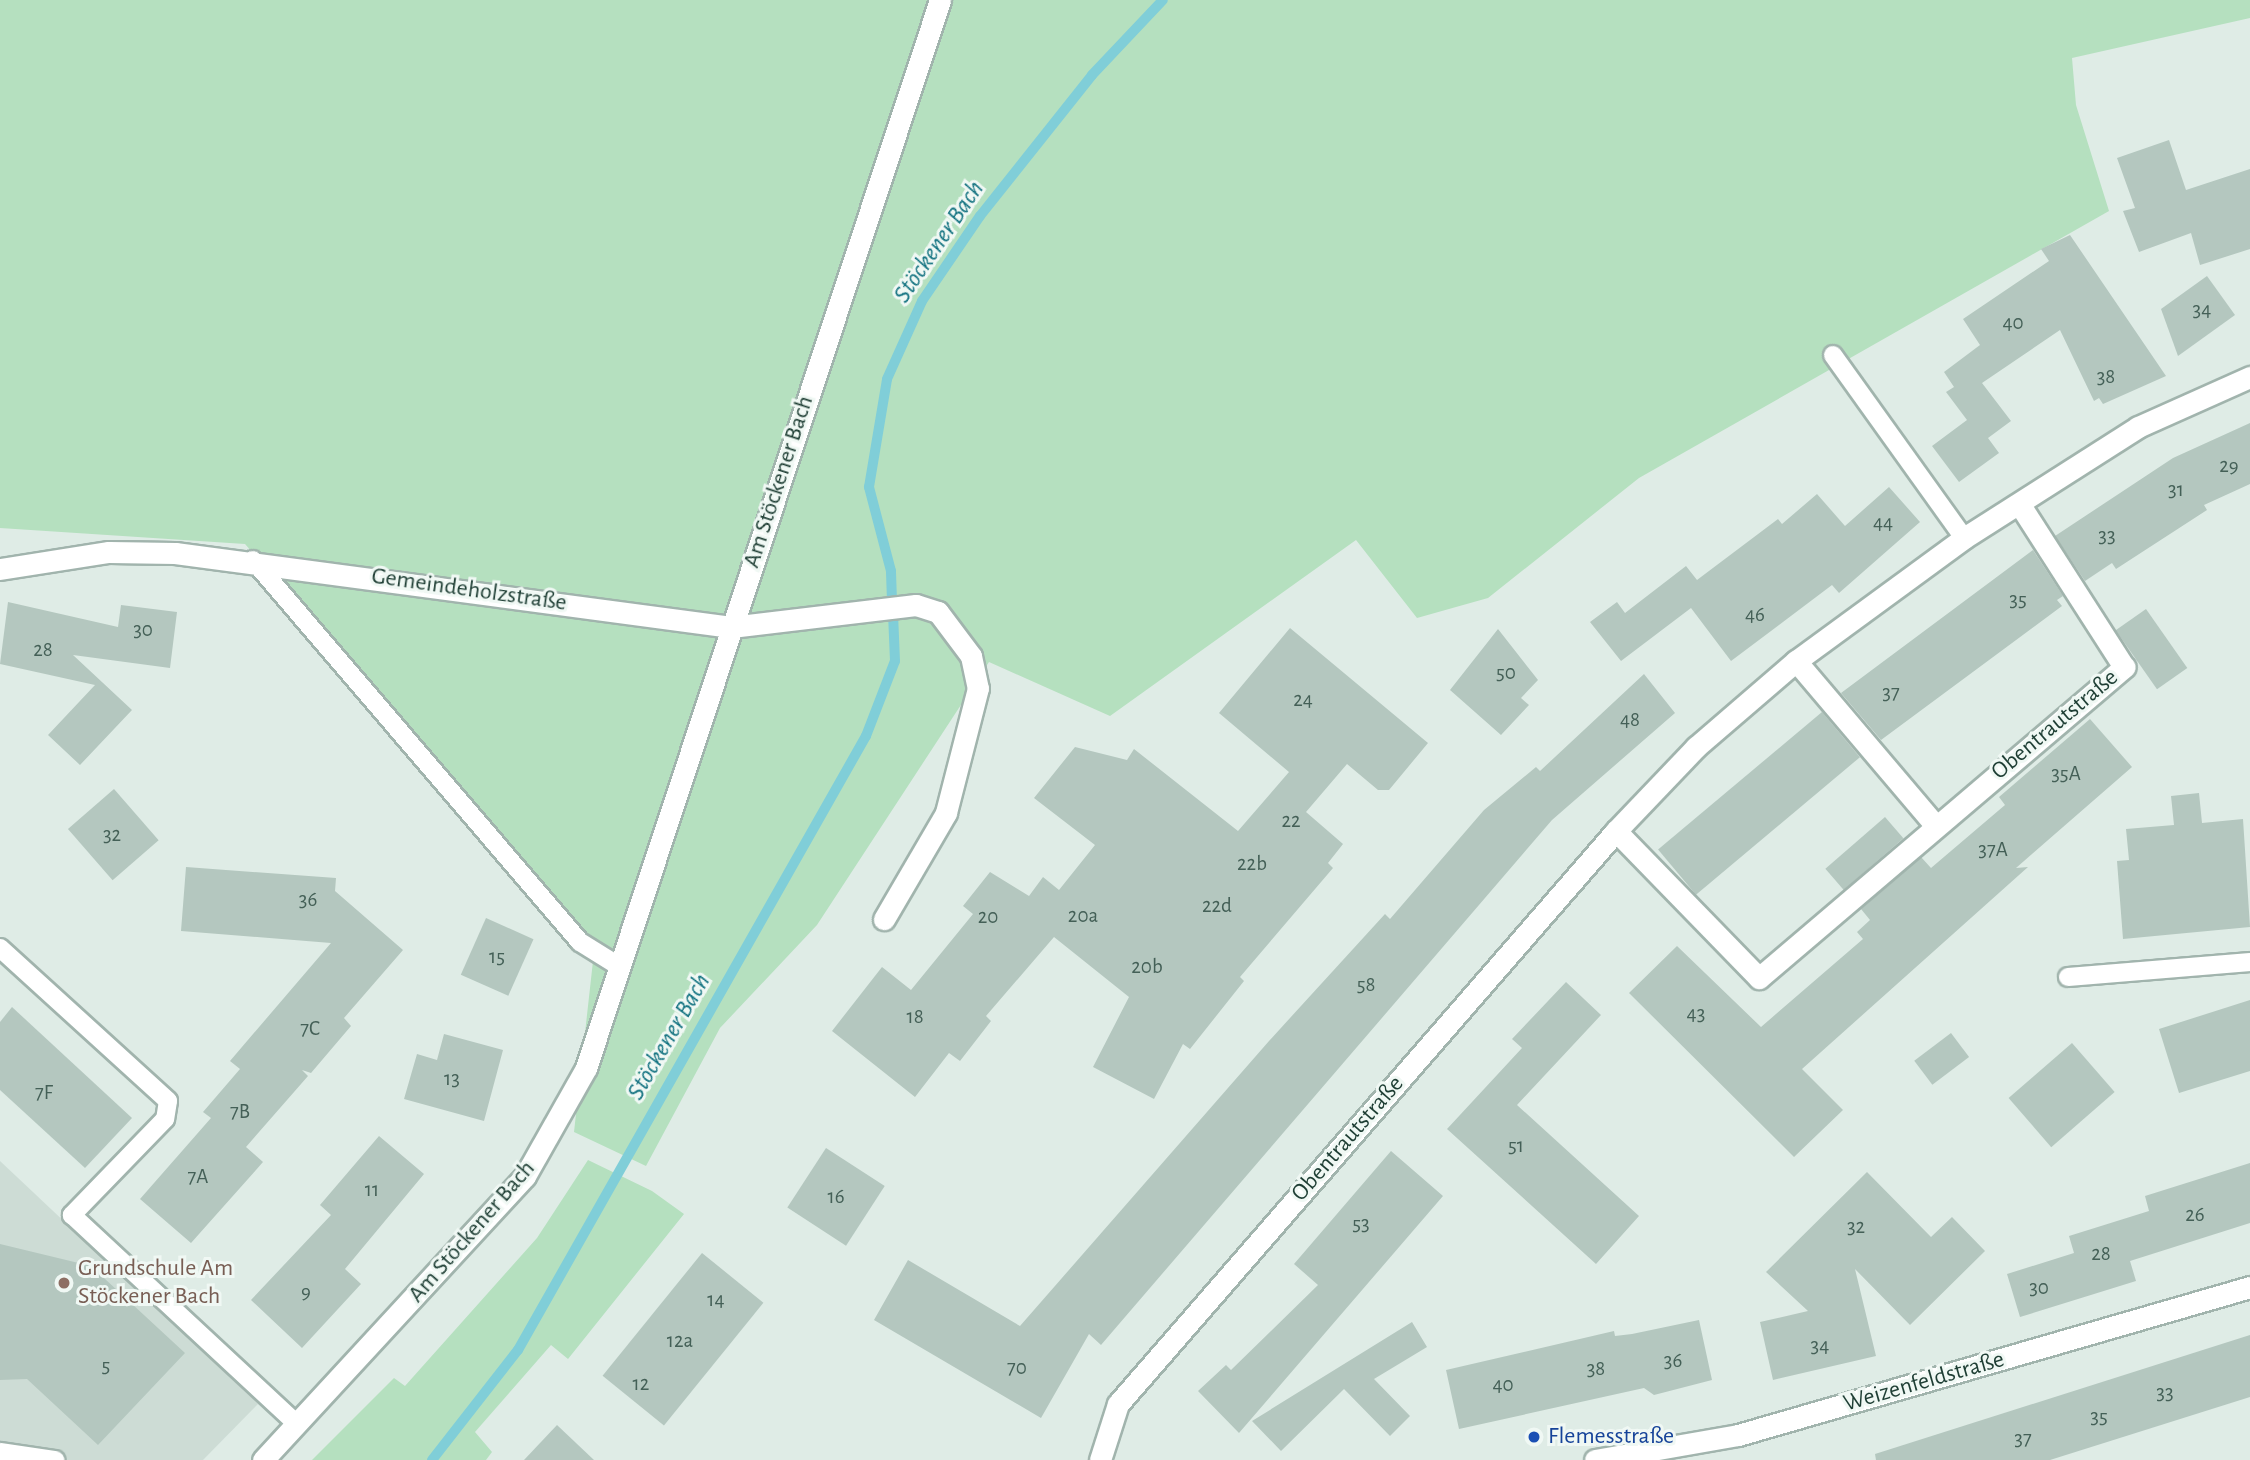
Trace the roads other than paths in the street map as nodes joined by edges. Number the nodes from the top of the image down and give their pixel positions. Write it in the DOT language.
graph roads {
  1 [pos="940,0"];
  2 [pos="1833,355"];
  3 [pos="2250,377"];
  4 [pos="2020,505"];
  5 [pos="1964,538"];
  6 [pos="253,560"];
  7 [pos="0,569"];
  8 [pos="731,626"];
  9 [pos="1796,662"];
  10 [pos="1936,826"];
  11 [pos="1616,831"];
  12 [pos="884,919"];
  13 [pos="0,948"];
  14 [pos="2250,962"];
  15 [pos="617,965"];
  16 [pos="2068,976"];
  17 [pos="2250,1287"];
  18 [pos="297,1424"];
  19 [pos="0,1452"];
  20 [pos="55,1460"];
  21 [pos="263,1460"];
  22 [pos="1100,1460"];
  23 [pos="1595,1460"];
  1 -- 8 [label="street, Am Stöckener Bach"];
  2 -- 5 [label="lane"];
  3 -- 4 [label="street, Obentrautstraße"];
  4 -- 5 [label="street, Obentrautstraße"];
  4 -- 10 [label="street, Obentrautstraße"];
  5 -- 9 [label="street, Obentrautstraße"];
  6 -- 7 [label="street, Gemeindeholzstraße"];
  6 -- 8 [label="street, Gemeindeholzstraße"];
  6 -- 15 [label="lane"];
  8 -- 12 [label="street, Gemeindeholzstraße"];
  8 -- 15 [label="street, Am Stöckener Bach"];
  9 -- 10 [label="street"];
  9 -- 11 [label="street, Obentrautstraße"];
  10 -- 11 [label="street, Obentrautstraße"];
  11 -- 22 [label="street, Obentrautstraße"];
  13 -- 18 [label="lane"];
  14 -- 16 [label="lane"];
  15 -- 18 [label="street, Am Stöckener Bach"];
  17 -- 23 [label="street, Weizenfeldstraße"];
  18 -- 21 [label="street, Am Stöckener Bach"];
  19 -- 20 [label="lane"];
}
